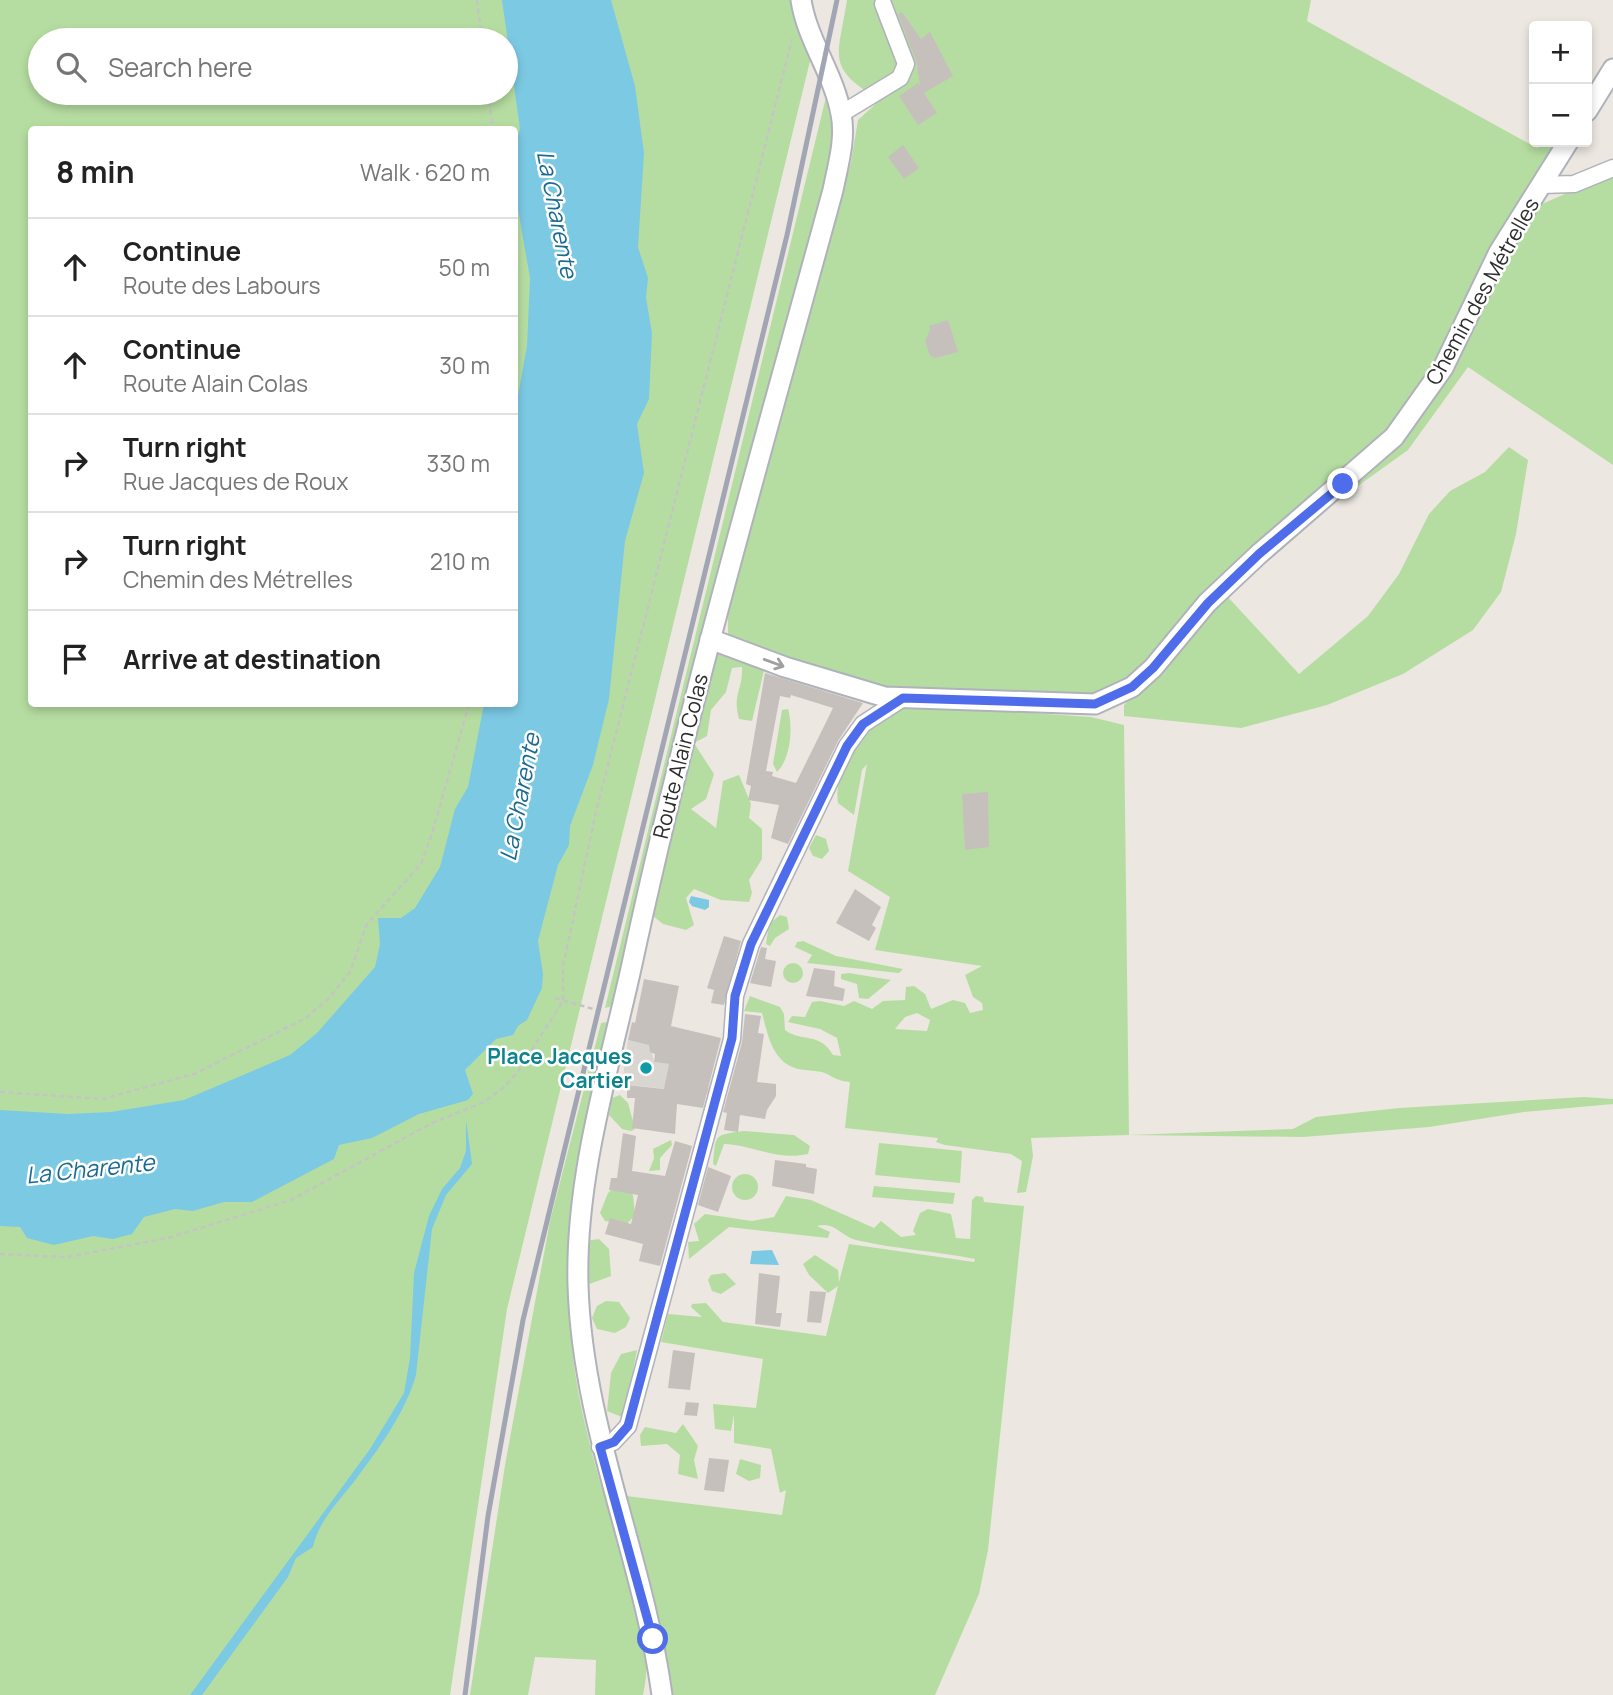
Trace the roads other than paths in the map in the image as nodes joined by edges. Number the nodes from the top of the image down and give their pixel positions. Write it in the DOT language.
graph roads {
  1 [pos="883,4"];
  2 [pos="802,7"];
  3 [pos="1613,69"];
  4 [pos="1592,103"];
  5 [pos="841,114"];
  6 [pos="1565,147"];
  7 [pos="1613,168"];
  8 [pos="1541,185"];
  9 [pos="710,639"];
  10 [pos="903,698"];
  11 [pos="600,1447"];
  12 [pos="662,1695"];
  1 -- 5 [label="street"];
  2 -- 5 [label="street, Route Alain Colas"];
  3 -- 4 [label="street"];
  5 -- 9 [label="street, Route Alain Colas"];
  6 -- 8 [label="street, Chemin des Métrelles"];
  7 -- 8 [label="street"];
  8 -- 10 [label="street, Chemin des Métrelles"];
  9 -- 10 [label="street, Chemin des Métrelles, one-way"];
  9 -- 11 [label="street, Route Alain Colas"];
  10 -- 11 [label="street"];
  11 -- 12 [label="street, Route Alain Colas"];
}
